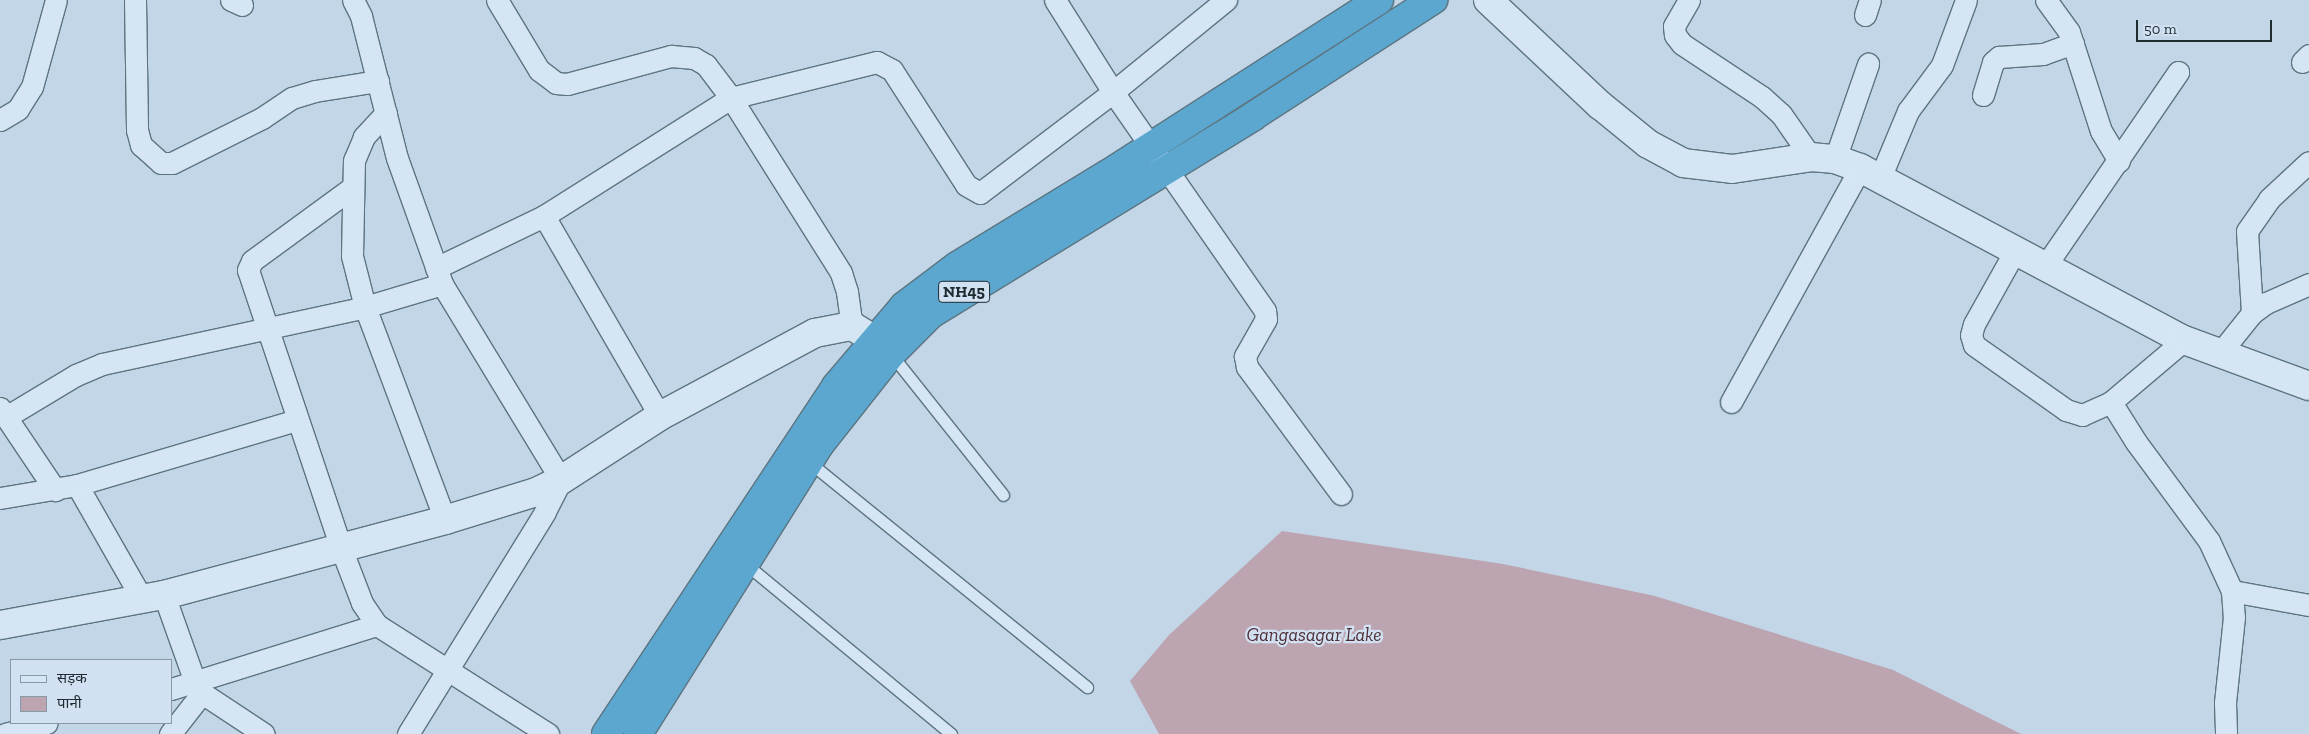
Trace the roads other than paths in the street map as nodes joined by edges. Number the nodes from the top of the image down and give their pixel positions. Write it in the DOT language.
graph roads {
  1 [pos="56,0"];
  2 [pos="135,0"];
  3 [pos="352,0"];
  4 [pos="497,0"];
  5 [pos="1054,0"];
  6 [pos="1226,0"];
  7 [pos="1379,0"];
  8 [pos="1433,0"];
  9 [pos="1488,0"];
  10 [pos="1689,0"];
  11 [pos="1966,0"];
  12 [pos="2046,0"];
  13 [pos="2073,43"];
  14 [pos="1868,64"];
  15 [pos="2178,72"];
  16 [pos="378,81"];
  17 [pos="1113,92"];
  18 [pos="1983,95"];
  19 [pos="731,98"];
  20 [pos="386,112"];
  21 [pos="0,120"];
  22 [pos="1150,147"];
  23 [pos="2119,161"];
  24 [pos="2309,162"];
  25 [pos="1846,166"];
  26 [pos="1166,169"];
  27 [pos="353,187"];
  28 [pos="544,216"];
  29 [pos="2016,249"];
  30 [pos="2046,266"];
  31 [pos="439,276"];
  32 [pos="2309,284"];
  33 [pos="365,307"];
  34 [pos="2252,313"];
  35 [pos="265,328"];
  36 [pos="872,340"];
  37 [pos="2184,340"];
  38 [pos="2220,353"];
  39 [pos="2309,386"];
  40 [pos="1731,402"];
  41 [pos="2111,402"];
  42 [pos="3,412"];
  43 [pos="660,416"];
  44 [pos="297,420"];
  45 [pos="809,462"];
  46 [pos="561,480"];
  47 [pos="77,485"];
  48 [pos="55,490"];
  49 [pos="1341,494"];
  50 [pos="1003,496"];
  51 [pos="0,498"];
  52 [pos="445,520"];
  53 [pos="341,548"];
  54 [pos="747,565"];
  55 [pos="2232,591"];
  56 [pos="153,597"];
  57 [pos="2309,605"];
  58 [pos="0,625"];
  59 [pos="376,625"];
  60 [pos="446,669"];
  61 [pos="1087,687"];
  62 [pos="198,688"];
  63 [pos="172,689"];
  64 [pos="42,724"];
  65 [pos="6,734"];
  66 [pos="170,734"];
  67 [pos="264,734"];
  68 [pos="408,734"];
  69 [pos="548,734"];
  70 [pos="606,734"];
  71 [pos="638,734"];
  72 [pos="951,734"];
  73 [pos="2226,734"];
  1 -- 21 [label="street"];
  2 -- 16 [label="street"];
  3 -- 16 [label="street"];
  4 -- 19 [label="street"];
  5 -- 17 [label="street"];
  6 -- 17 [label="street"];
  7 -- 22 [label="highway, NH45"];
  8 -- 26 [label="highway, NH45"];
  9 -- 25 [label="street"];
  10 -- 25 [label="street"];
  11 -- 25 [label="street"];
  12 -- 13 [label="street"];
  13 -- 18 [label="street"];
  13 -- 23 [label="street"];
  14 -- 25 [label="street"];
  15 -- 23 [label="street"];
  16 -- 20 [label="street"];
  17 -- 19 [label="street"];
  17 -- 22 [label="street"];
  19 -- 28 [label="street"];
  19 -- 36 [label="street"];
  20 -- 27 [label="street"];
  20 -- 31 [label="street"];
  22 -- 26 [label="street"];
  22 -- 36 [label="highway, NH45"];
  23 -- 30 [label="street"];
  24 -- 34 [label="street"];
  25 -- 29 [label="street"];
  25 -- 40 [label="street"];
  26 -- 36 [label="highway, NH45"];
  26 -- 49 [label="street"];
  27 -- 33 [label="street"];
  27 -- 35 [label="street"];
  28 -- 31 [label="street"];
  28 -- 43 [label="street"];
  29 -- 30 [label="street"];
  29 -- 41 [label="street"];
  30 -- 37 [label="street"];
  31 -- 33 [label="street"];
  31 -- 46 [label="street"];
  32 -- 34 [label="street"];
  33 -- 35 [label="street"];
  33 -- 52 [label="street"];
  34 -- 38 [label="street"];
  35 -- 42 [label="street"];
  35 -- 44 [label="street"];
  36 -- 43 [label="street"];
  36 -- 45 [label="highway, NH45"];
  36 -- 50 [label="lane"];
  36 -- 70 [label="highway, NH45"];
  37 -- 38 [label="street"];
  37 -- 41 [label="street"];
  38 -- 39 [label="street"];
  41 -- 55 [label="street"];
  42 -- 48 [label="street"];
  43 -- 46 [label="street"];
  44 -- 47 [label="street"];
  44 -- 53 [label="street"];
  45 -- 54 [label="highway, NH45"];
  45 -- 61 [label="lane"];
  46 -- 52 [label="street"];
  46 -- 60 [label="street"];
  47 -- 48 [label="street"];
  47 -- 56 [label="street"];
  48 -- 51 [label="street"];
  52 -- 53 [label="street"];
  53 -- 56 [label="street"];
  53 -- 59 [label="street"];
  54 -- 71 [label="highway, NH45"];
  54 -- 72 [label="lane"];
  55 -- 57 [label="street"];
  55 -- 73 [label="street"];
  56 -- 58 [label="street"];
  56 -- 62 [label="street"];
  59 -- 60 [label="street"];
  59 -- 62 [label="street"];
  60 -- 68 [label="street"];
  60 -- 69 [label="street"];
  62 -- 63 [label="street"];
  62 -- 66 [label="street"];
  62 -- 67 [label="street"];
  64 -- 65 [label="street"];
}
